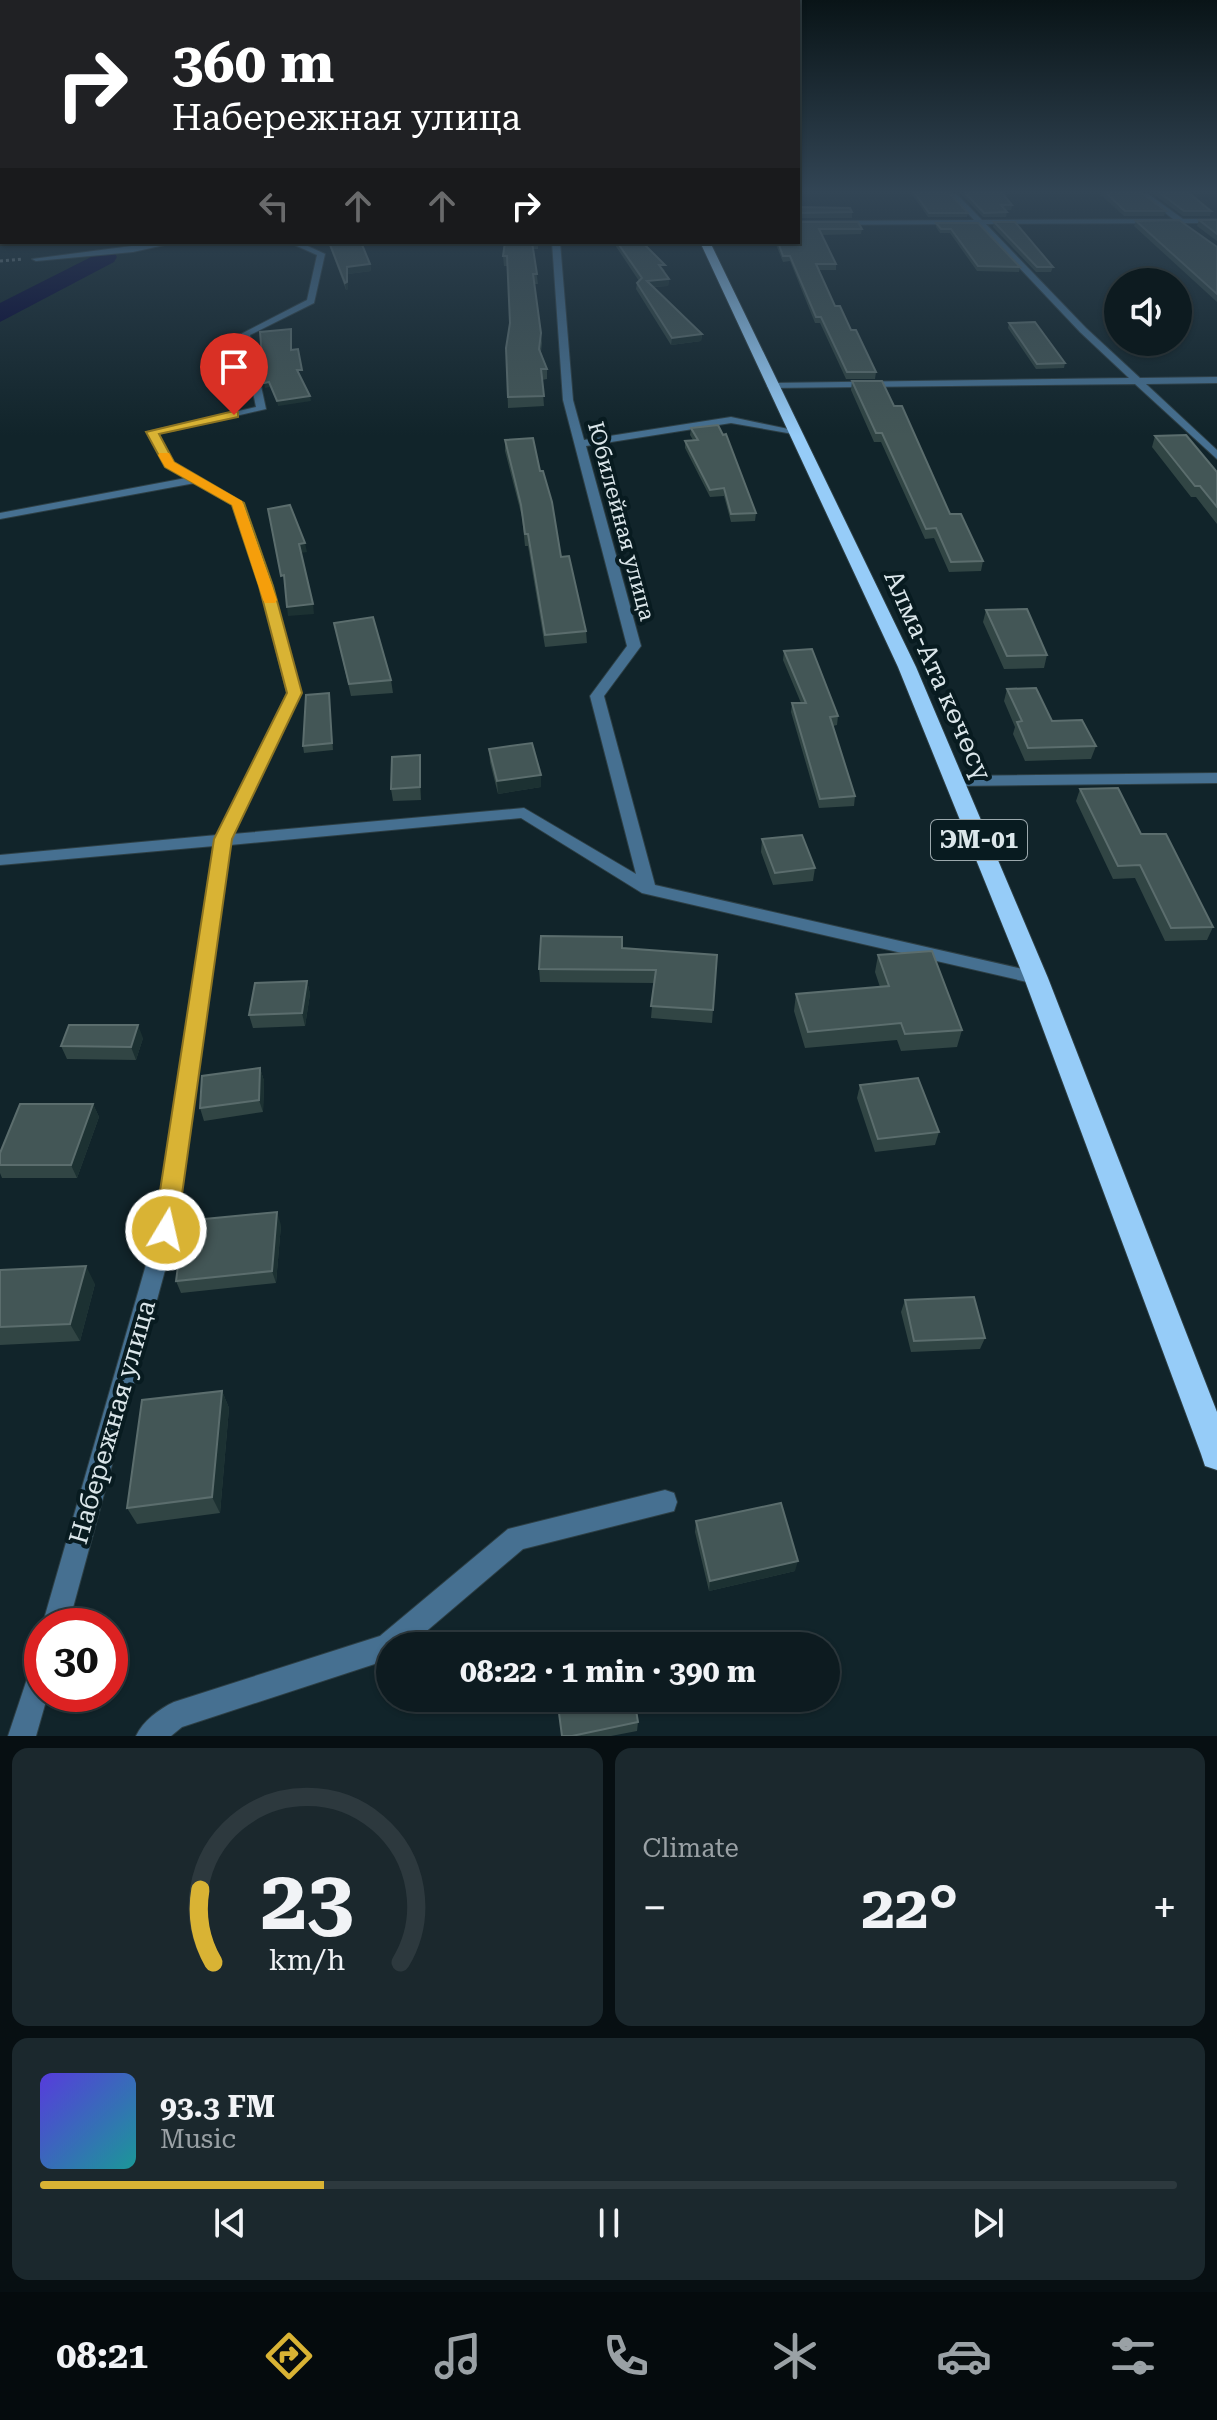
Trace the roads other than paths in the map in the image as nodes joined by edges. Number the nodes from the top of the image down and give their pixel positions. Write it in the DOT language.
graph roads {
  1 [pos="317,274"];
  2 [pos="558,274"];
  3 [pos="720,274"];
  4 [pos="1030,274"];
  5 [pos="1217,380"];
  6 [pos="1137,381"];
  7 [pos="772,386"];
  8 [pos="793,431"];
  9 [pos="580,444"];
  10 [pos="1217,456"];
  11 [pos="196,480"];
  12 [pos="0,516"];
  13 [pos="1217,778"];
  14 [pos="954,781"];
  15 [pos="223,839"];
  16 [pos="0,860"];
  17 [pos="648,889"];
  18 [pos="1036,978"];
  19 [pos="1217,1454"];
  20 [pos="665,1502"];
  21 [pos="60,1608"];
  22 [pos="29,1712"];
  23 [pos="22,1736"];
  24 [pos="150,1736"];
  1 -- 11 [label="street, Набережная улица"];
  2 -- 9 [label="street, Юбилейная улица"];
  3 -- 7 [label="highway, Алма-Ата көчөсү / ЭМ-01"];
  4 -- 6 [label="street"];
  5 -- 6 [label="street"];
  6 -- 7 [label="street"];
  6 -- 10 [label="street"];
  7 -- 8 [label="highway, Алма-Ата көчөсү / ЭМ-01"];
  8 -- 9 [label="street"];
  8 -- 14 [label="highway, Алма-Ата көчөсү / ЭМ-01"];
  9 -- 17 [label="street, Юбилейная улица"];
  11 -- 12 [label="street"];
  11 -- 15 [label="street, Набережная улица"];
  13 -- 14 [label="street"];
  14 -- 18 [label="highway, Алма-Ата көчөсү / ЭМ-01"];
  15 -- 16 [label="street"];
  15 -- 17 [label="street"];
  15 -- 21 [label="street, Набережная улица"];
  17 -- 18 [label="street"];
  18 -- 19 [label="highway, Алма-Ата көчөсү / ЭМ-01"];
  20 -- 24 [label="street"];
  22 -- 23 [label="street"];
}
